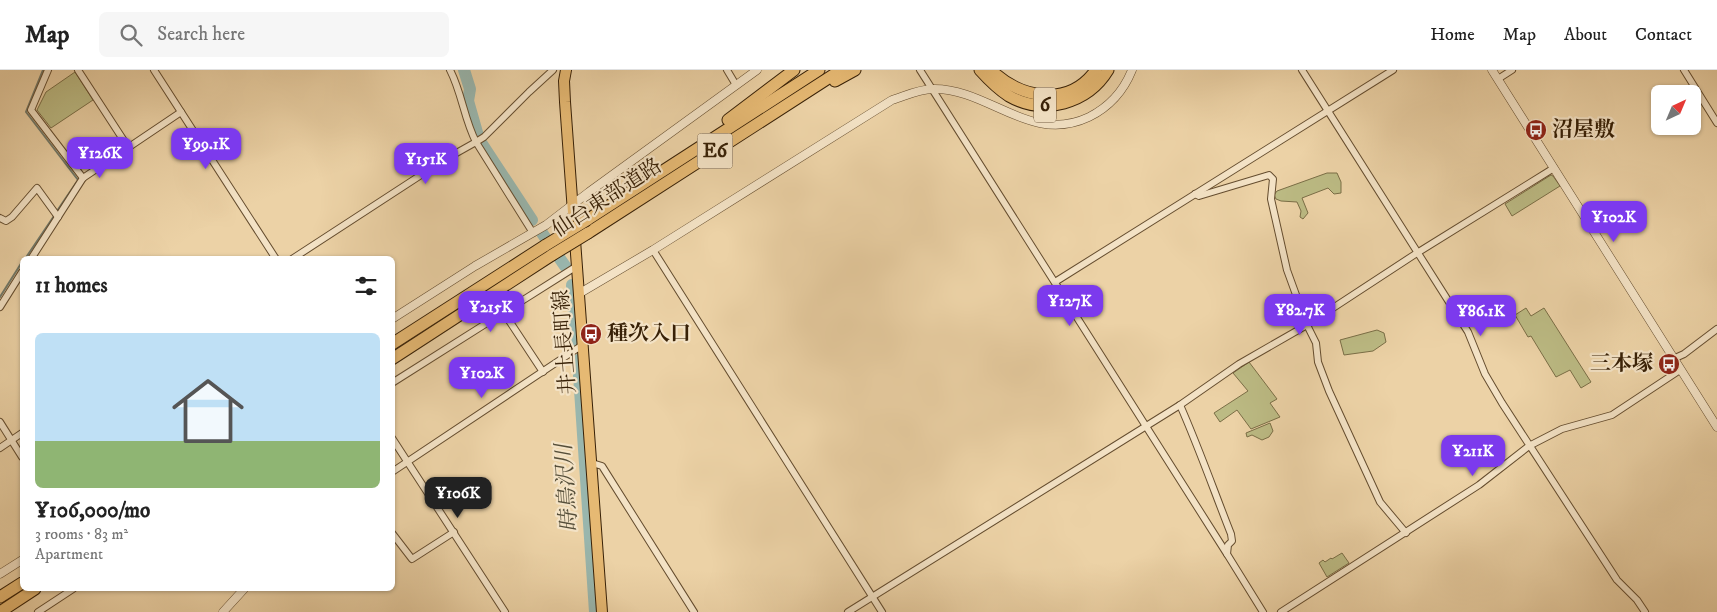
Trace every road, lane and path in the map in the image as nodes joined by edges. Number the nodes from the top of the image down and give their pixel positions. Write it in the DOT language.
graph roads {
  1 [pos="48,70"];
  2 [pos="78,70"];
  3 [pos="154,70"];
  4 [pos="450,70"];
  5 [pos="553,70"];
  6 [pos="566,70"];
  7 [pos="727,70"];
  8 [pos="758,70"];
  9 [pos="794,70"];
  10 [pos="819,70"];
  11 [pos="841,70"];
  12 [pos="855,70"];
  13 [pos="920,70"];
  14 [pos="980,70"];
  15 [pos="991,70"];
  16 [pos="1096,70"];
  17 [pos="1108,70"];
  18 [pos="1132,70"];
  19 [pos="1302,70"];
  20 [pos="1393,70"];
  21 [pos="1492,70"];
  22 [pos="1512,70"];
  23 [pos="1684,70"];
  24 [pos="1498,79"];
  25 [pos="736,85"];
  26 [pos="813,88"];
  27 [pos="932,89"];
  28 [pos="1328,111"];
  29 [pos="181,112"];
  30 [pos="1717,123"];
  31 [pos="476,142"];
  32 [pos="128,147"];
  33 [pos="1554,168"];
  34 [pos="83,178"];
  35 [pos="627,193"];
  36 [pos="1195,194"];
  37 [pos="572,204"];
  38 [pos="58,217"];
  39 [pos="0,218"];
  40 [pos="533,232"];
  41 [pos="549,250"];
  42 [pos="653,250"];
  43 [pos="1417,253"];
  44 [pos="33,256"];
  45 [pos="274,256"];
  46 [pos="297,256"];
  47 [pos="578,266"];
  48 [pos="20,275"];
  49 [pos="1054,282"];
  50 [pos="580,293"];
  51 [pos="0,307"];
  52 [pos="504,313"];
  53 [pos="395,317"];
  54 [pos="1307,325"];
  55 [pos="1717,329"];
  56 [pos="395,342"];
  57 [pos="584,344"];
  58 [pos="395,357"];
  59 [pos="1673,359"];
  60 [pos="1680,370"];
  61 [pos="542,372"];
  62 [pos="395,381"];
  63 [pos="1180,406"];
  64 [pos="0,422"];
  65 [pos="1146,427"];
  66 [pos="1717,427"];
  67 [pos="20,435"];
  68 [pos="12,440"];
  69 [pos="395,442"];
  70 [pos="1529,446"];
  71 [pos="0,448"];
  72 [pos="20,454"];
  73 [pos="408,461"];
  74 [pos="592,463"];
  75 [pos="395,470"];
  76 [pos="454,532"];
  77 [pos="1406,533"];
  78 [pos="395,537"];
  79 [pos="1227,554"];
  80 [pos="20,561"];
  81 [pos="0,574"];
  82 [pos="20,584"];
  83 [pos="32,591"];
  84 [pos="70,591"];
  85 [pos="242,591"];
  86 [pos="872,597"];
  87 [pos="0,598"];
  88 [pos="0,612"];
  89 [pos="38,612"];
  90 [pos="223,612"];
  91 [pos="506,612"];
  92 [pos="602,612"];
  93 [pos="694,612"];
  94 [pos="848,612"];
  95 [pos="882,612"];
  96 [pos="1263,612"];
  97 [pos="1281,612"];
  98 [pos="1645,612"];
  1 -- 34 [label="street"];
  2 -- 32 [label="street"];
  3 -- 29 [label="street"];
  4 -- 31 [label="street"];
  5 -- 31 [label="street"];
  6 -- 37 [label="main road, 井土長町線"];
  7 -- 25 [label="street"];
  8 -- 25 [label="street"];
  9 -- 35 [label="highway"];
  10 -- 35 [label="highway, 仙台東部道路 / E6"];
  11 -- 26 [label="highway, 仙台東部道路 / E6"];
  12 -- 26 [label="highway"];
  13 -- 27 [label="street"];
  14 -- 17 [label="highway, 6"];
  15 -- 16 [label="highway, 6"];
  18 -- 27 [label="street"];
  19 -- 28 [label="street"];
  20 -- 28 [label="street"];
  21 -- 24 [label="street"];
  22 -- 24 [label="street"];
  23 -- 30 [label="street"];
  24 -- 33 [label="street"];
  25 -- 37 [label="street"];
  26 -- 41 [label="highway, 仙台東部道路 / E6, bridge"];
  27 -- 42 [label="street"];
  27 -- 49 [label="street"];
  28 -- 36 [label="street"];
  28 -- 43 [label="street"];
  29 -- 32 [label="street"];
  29 -- 45 [label="street"];
  31 -- 40 [label="street"];
  31 -- 46 [label="street"];
  32 -- 34 [label="street"];
  33 -- 43 [label="street"];
  33 -- 59 [label="street"];
  34 -- 38 [label="street"];
  35 -- 41 [label="highway, 仙台東部道路 / E6, bridge"];
  36 -- 49 [label="street"];
  36 -- 54 [label="street"];
  37 -- 40 [label="street"];
  37 -- 47 [label="main road, 井土長町線"];
  38 -- 39 [label="street"];
  38 -- 44 [label="street"];
  40 -- 53 [label="street"];
  41 -- 56 [label="highway, 仙台東部道路 / E6"];
  41 -- 58 [label="highway, 仙台東部道路 / E6"];
  42 -- 50 [label="street"];
  42 -- 86 [label="street"];
  43 -- 54 [label="street"];
  43 -- 70 [label="street"];
  47 -- 50 [label="main road, 井土長町線"];
  47 -- 52 [label="street"];
  48 -- 51 [label="street"];
  49 -- 65 [label="street"];
  50 -- 57 [label="main road, 井土長町線"];
  52 -- 61 [label="street"];
  52 -- 62 [label="street"];
  54 -- 63 [label="street"];
  54 -- 77 [label="street"];
  55 -- 59 [label="street"];
  57 -- 61 [label="street"];
  57 -- 74 [label="main road, 井土長町線"];
  59 -- 60 [label="street"];
  60 -- 66 [label="street"];
  60 -- 70 [label="street"];
  61 -- 73 [label="street"];
  63 -- 65 [label="street"];
  63 -- 79 [label="street"];
  64 -- 68 [label="street"];
  65 -- 79 [label="street"];
  65 -- 86 [label="street"];
  67 -- 68 [label="street"];
  68 -- 71 [label="street"];
  68 -- 72 [label="street"];
  69 -- 73 [label="street"];
  70 -- 77 [label="street"];
  70 -- 98 [label="street"];
  73 -- 75 [label="street"];
  73 -- 76 [label="street"];
  74 -- 92 [label="main road, 井土長町線"];
  74 -- 93 [label="street"];
  76 -- 78 [label="street"];
  76 -- 91 [label="street"];
  77 -- 97 [label="street"];
  79 -- 96 [label="street"];
  80 -- 81 [label="street"];
  82 -- 87 [label="highway"];
  83 -- 88 [label="highway"];
  84 -- 89 [label="street"];
  85 -- 90 [label="street"];
  86 -- 94 [label="street"];
  86 -- 95 [label="street"];
}
